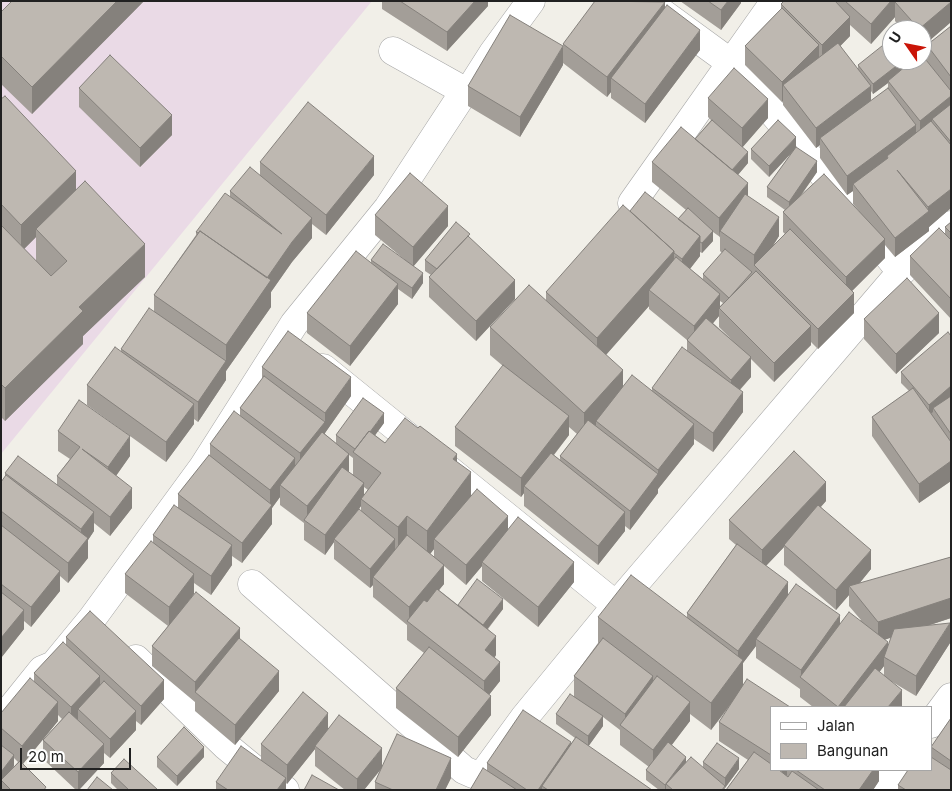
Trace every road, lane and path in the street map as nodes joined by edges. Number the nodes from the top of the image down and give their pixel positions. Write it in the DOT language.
graph roads {
  1 [pos="531,1"];
  2 [pos="646,1"];
  3 [pos="775,1"];
  4 [pos="393,50"];
  5 [pos="731,63"];
  6 [pos="466,90"];
  7 [pos="632,204"];
  8 [pos="951,225"];
  9 [pos="901,272"];
  10 [pos="285,337"];
  11 [pos="252,584"];
  12 [pos="628,603"];
  13 [pos="91,620"];
  14 [pos="951,698"];
  15 [pos="524,718"];
  16 [pos="1,721"];
  17 [pos="932,723"];
  18 [pos="548,735"];
  19 [pos="475,782"];
  20 [pos="285,790"];
  1 -- 6 [label="street"];
  2 -- 5 [label="street"];
  3 -- 5 [label="street"];
  4 -- 6 [label="street"];
  5 -- 7 [label="street"];
  5 -- 9 [label="street"];
  6 -- 10 [label="street"];
  8 -- 9 [label="street"];
  9 -- 12 [label="street"];
  10 -- 12 [label="street"];
  10 -- 13 [label="street"];
  11 -- 19 [label="street"];
  12 -- 15 [label="street"];
  13 -- 16 [label="street"];
  13 -- 20 [label="street"];
  14 -- 17 [label="street"];
  15 -- 18 [label="street"];
  15 -- 19 [label="street"];
}
